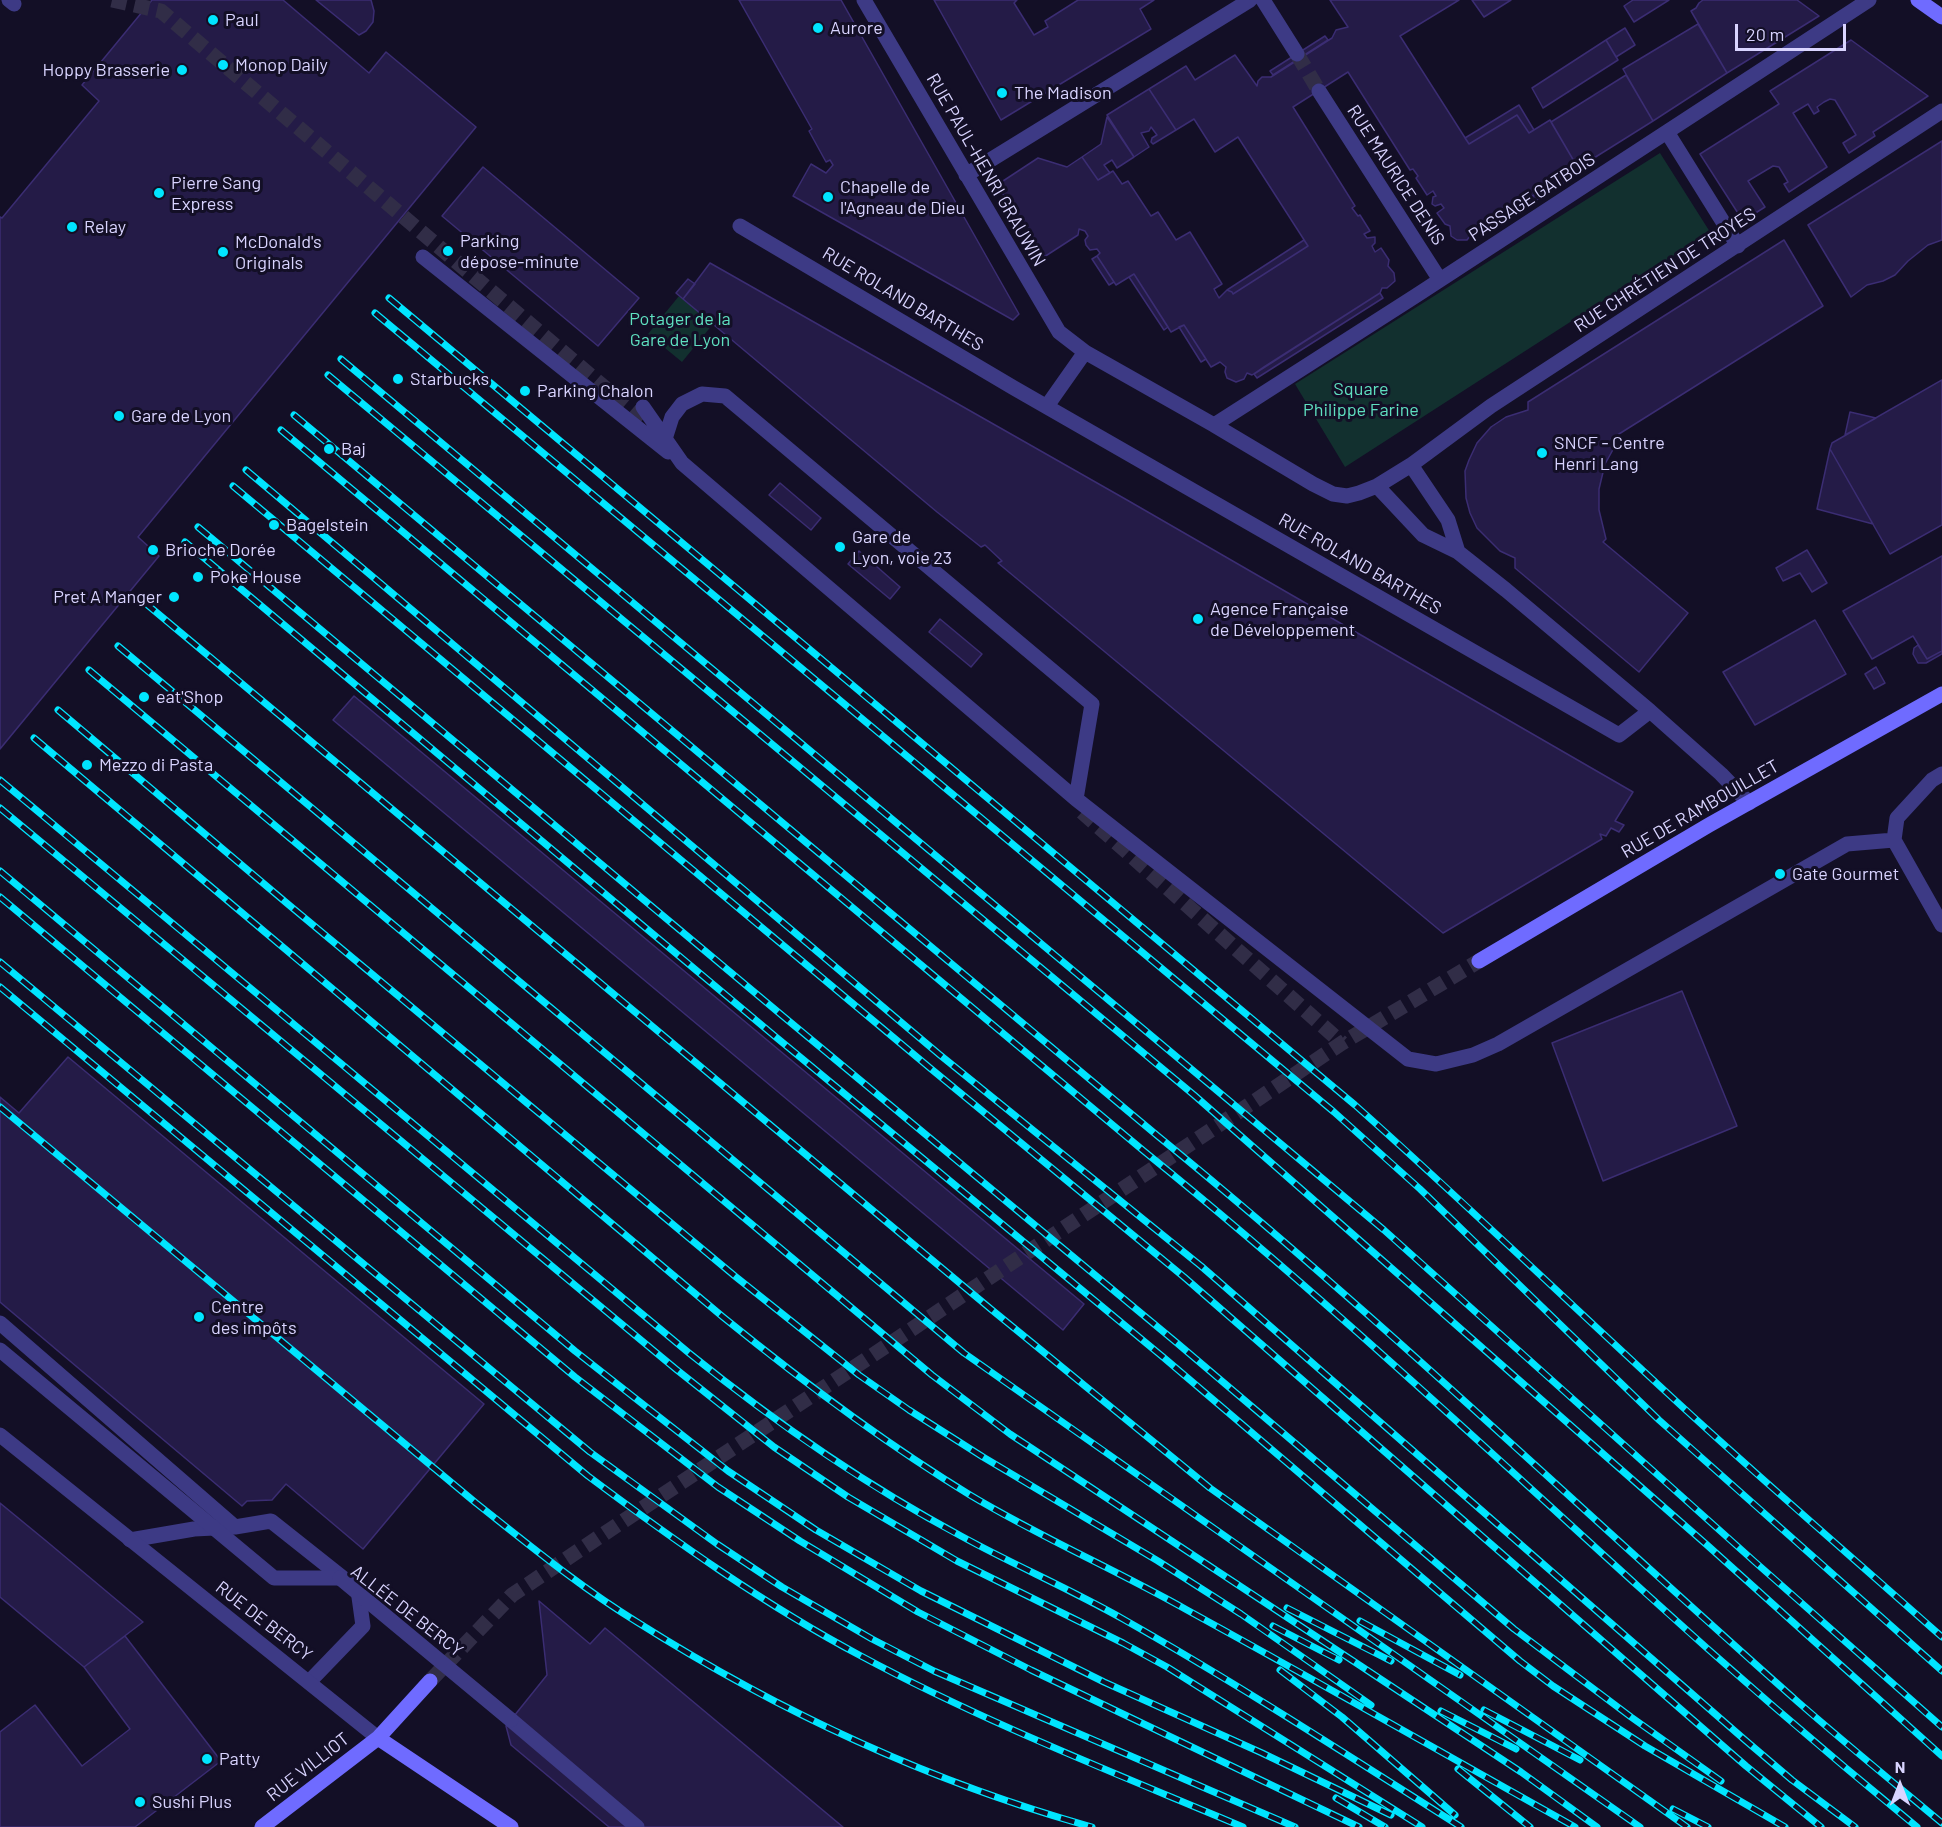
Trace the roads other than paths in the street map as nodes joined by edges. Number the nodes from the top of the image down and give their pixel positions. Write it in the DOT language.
graph roads {
  1 [pos="864,0"];
  2 [pos="1250,0"];
  3 [pos="1263,0"];
  4 [pos="1869,0"];
  5 [pos="1918,0"];
  6 [pos="1942,17"];
  7 [pos="1297,54"];
  8 [pos="1319,91"];
  9 [pos="1942,111"];
  10 [pos="1667,132"];
  11 [pos="966,175"];
  12 [pos="740,226"];
  13 [pos="1738,246"];
  14 [pos="423,256"];
  15 [pos="1440,280"];
  16 [pos="1085,352"];
  17 [pos="1047,406"];
  18 [pos="643,407"];
  19 [pos="1215,425"];
  20 [pos="665,440"];
  21 [pos="682,464"];
  22 [pos="1411,465"];
  23 [pos="1377,486"];
  24 [pos="1458,552"];
  25 [pos="1942,694"];
  26 [pos="1650,711"];
  27 [pos="1942,774"];
  28 [pos="1076,799"];
  29 [pos="1749,803"];
  30 [pos="1894,840"];
  31 [pos="1942,925"];
  32 [pos="1479,961"];
  33 [pos="0,1323"];
  34 [pos="0,1350"];
  35 [pos="0,1435"];
  36 [pos="235,1527"];
  37 [pos="130,1540"];
  38 [pos="430,1681"];
  39 [pos="309,1682"];
  40 [pos="378,1738"];
  41 [pos="262,1827"];
  42 [pos="511,1827"];
  43 [pos="637,1827"];
  1 -- 11 [label="street, RUE PAUL-HENRI GRAUWIN"];
  2 -- 11 [label="street"];
  3 -- 7 [label="street"];
  4 -- 10 [label="street, PASSAGE GATBOIS"];
  5 -- 6 [label="street"];
  8 -- 15 [label="street, RUE MAURICE DENIS"];
  9 -- 13 [label="street, RUE CHRÉTIEN DE TROYES"];
  10 -- 13 [label="street"];
  10 -- 15 [label="street, PASSAGE GATBOIS"];
  11 -- 16 [label="street, RUE PAUL-HENRI GRAUWIN"];
  12 -- 17 [label="street, RUE ROLAND BARTHES"];
  13 -- 22 [label="street, RUE CHRÉTIEN DE TROYES"];
  14 -- 21 [label="street"];
  15 -- 19 [label="street, PASSAGE GATBOIS"];
  16 -- 17 [label="street"];
  16 -- 19 [label="street"];
  17 -- 26 [label="street, RUE ROLAND BARTHES"];
  18 -- 20 [label="street"];
  19 -- 23 [label="street"];
  20 -- 21 [label="street"];
  20 -- 28 [label="street"];
  21 -- 28 [label="street"];
  22 -- 23 [label="street, RUE CHRÉTIEN DE TROYES"];
  22 -- 24 [label="street"];
  23 -- 24 [label="street"];
  24 -- 26 [label="street"];
  25 -- 29 [label="street, RUE DE RAMBOUILLET"];
  26 -- 29 [label="street"];
  27 -- 30 [label="street"];
  28 -- 30 [label="street"];
  29 -- 32 [label="street, RUE DE RAMBOUILLET"];
  30 -- 31 [label="street"];
  33 -- 36 [label="street"];
  34 -- 43 [label="street, ALLÉE DE BERCY, bridge"];
  35 -- 37 [label="street, RUE DE BERCY"];
  36 -- 37 [label="street"];
  36 -- 39 [label="street"];
  37 -- 39 [label="street, RUE DE BERCY"];
  38 -- 40 [label="street"];
  39 -- 40 [label="street, RUE DE BERCY"];
  40 -- 41 [label="street, RUE VILLIOT"];
  40 -- 42 [label="street, RUE DE BERCY"];
}
